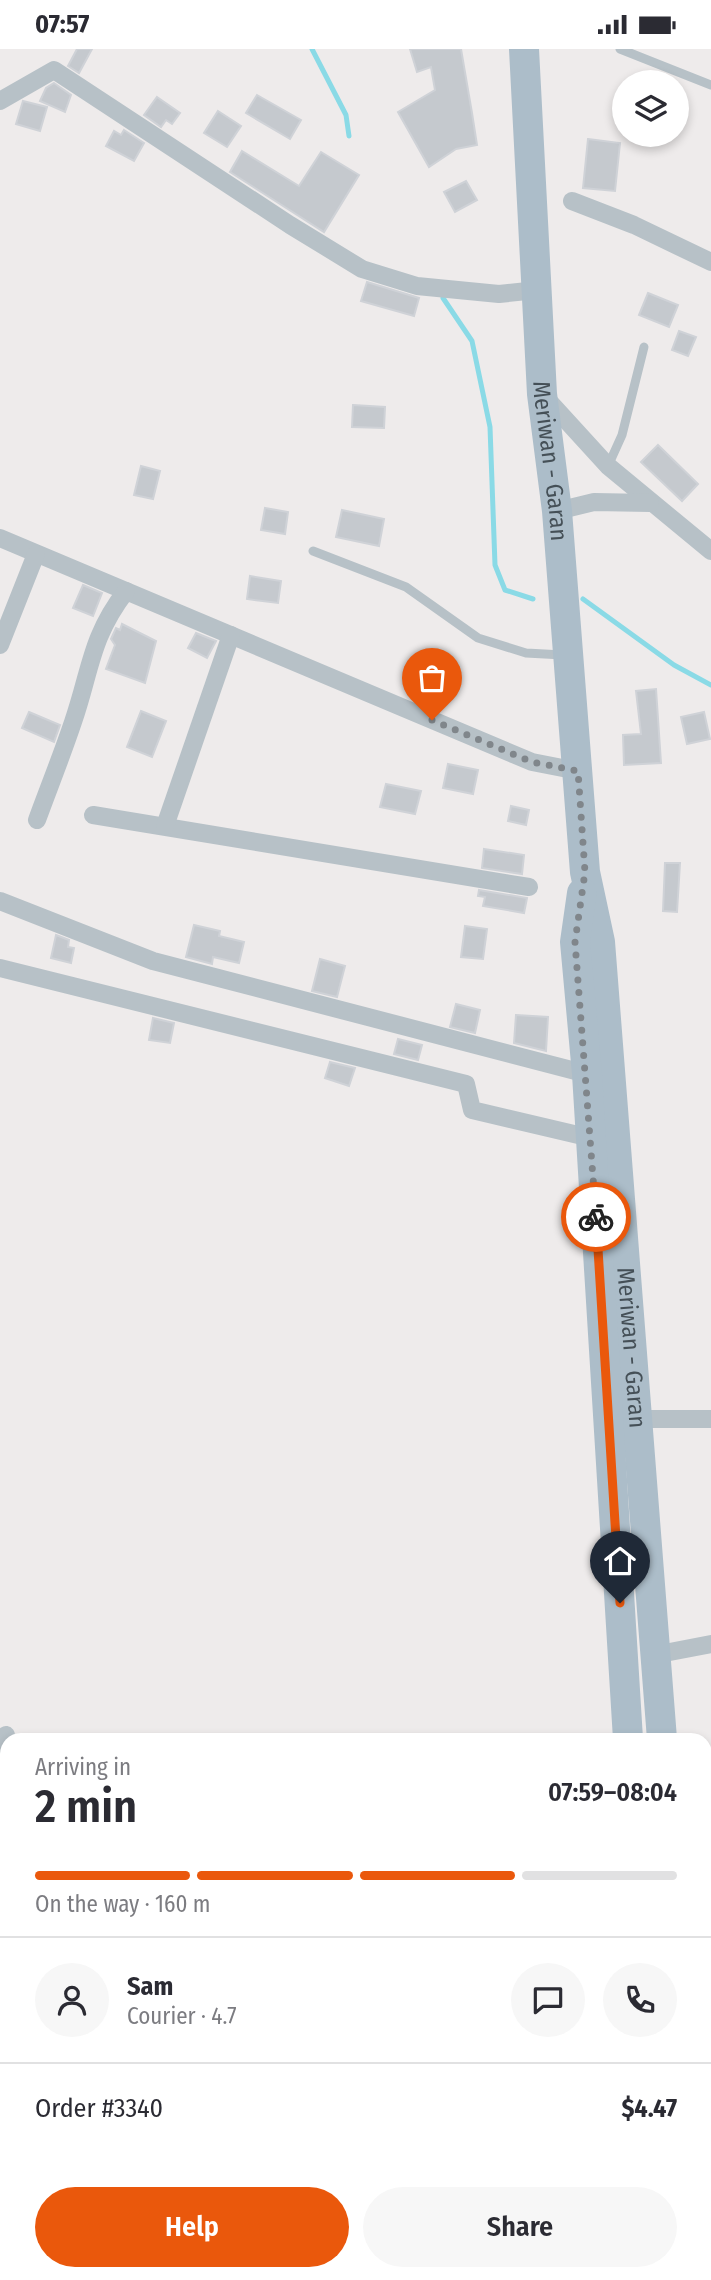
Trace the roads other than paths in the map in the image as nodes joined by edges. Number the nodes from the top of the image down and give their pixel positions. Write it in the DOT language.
graph roads {
  1 [pos="524,49"];
  2 [pos="620,49"];
  3 [pos="711,85"];
  4 [pos="0,101"];
  5 [pos="572,201"];
  6 [pos="711,261"];
  7 [pos="537,290"];
  8 [pos="644,347"];
  9 [pos="542,394"];
  10 [pos="608,466"];
  11 [pos="650,503"];
  12 [pos="557,511"];
  13 [pos="0,538"];
  14 [pos="313,551"];
  15 [pos="711,551"];
  16 [pos="36,554"];
  17 [pos="126,591"];
  18 [pos="230,635"];
  19 [pos="0,645"];
  20 [pos="568,655"];
  21 [pos="578,771"];
  22 [pos="93,815"];
  23 [pos="37,820"];
  24 [pos="165,826"];
  25 [pos="585,872"];
  26 [pos="529,887"];
  27 [pos="0,901"];
  28 [pos="0,968"];
  29 [pos="587,1074"];
  30 [pos="591,1138"];
  31 [pos="636,1419"];
  32 [pos="711,1419"];
  33 [pos="711,1644"];
  34 [pos="654,1655"];
  35 [pos="628,1733"];
  36 [pos="660,1733"];
  1 -- 7 [label="main road, Meriwan - Garan"];
  2 -- 3 [label="lane"];
  4 -- 7 [label="street"];
  5 -- 6 [label="street"];
  7 -- 9 [label="main road, Meriwan - Garan"];
  8 -- 10 [label="lane"];
  9 -- 10 [label="street"];
  9 -- 12 [label="main road, Meriwan - Garan"];
  10 -- 11 [label="street"];
  11 -- 12 [label="street"];
  11 -- 15 [label="street"];
  12 -- 20 [label="main road, Meriwan - Garan"];
  13 -- 16 [label="street"];
  14 -- 20 [label="lane"];
  16 -- 17 [label="street"];
  16 -- 19 [label="street"];
  17 -- 18 [label="street"];
  17 -- 23 [label="street"];
  18 -- 21 [label="street"];
  18 -- 24 [label="street"];
  20 -- 21 [label="main road, Meriwan - Garan"];
  21 -- 25 [label="main road, Meriwan - Garan"];
  22 -- 24 [label="street"];
  24 -- 26 [label="street"];
  25 -- 29 [label="main road, Meriwan - Garan"];
  25 -- 31 [label="main road, Meriwan - Garan"];
  27 -- 29 [label="street"];
  28 -- 30 [label="street"];
  29 -- 30 [label="main road, Meriwan - Garan"];
  30 -- 35 [label="main road, Meriwan - Garan"];
  31 -- 32 [label="street"];
  31 -- 34 [label="main road, Meriwan - Garan"];
  33 -- 34 [label="street"];
  34 -- 36 [label="main road, Meriwan - Garan"];
}
